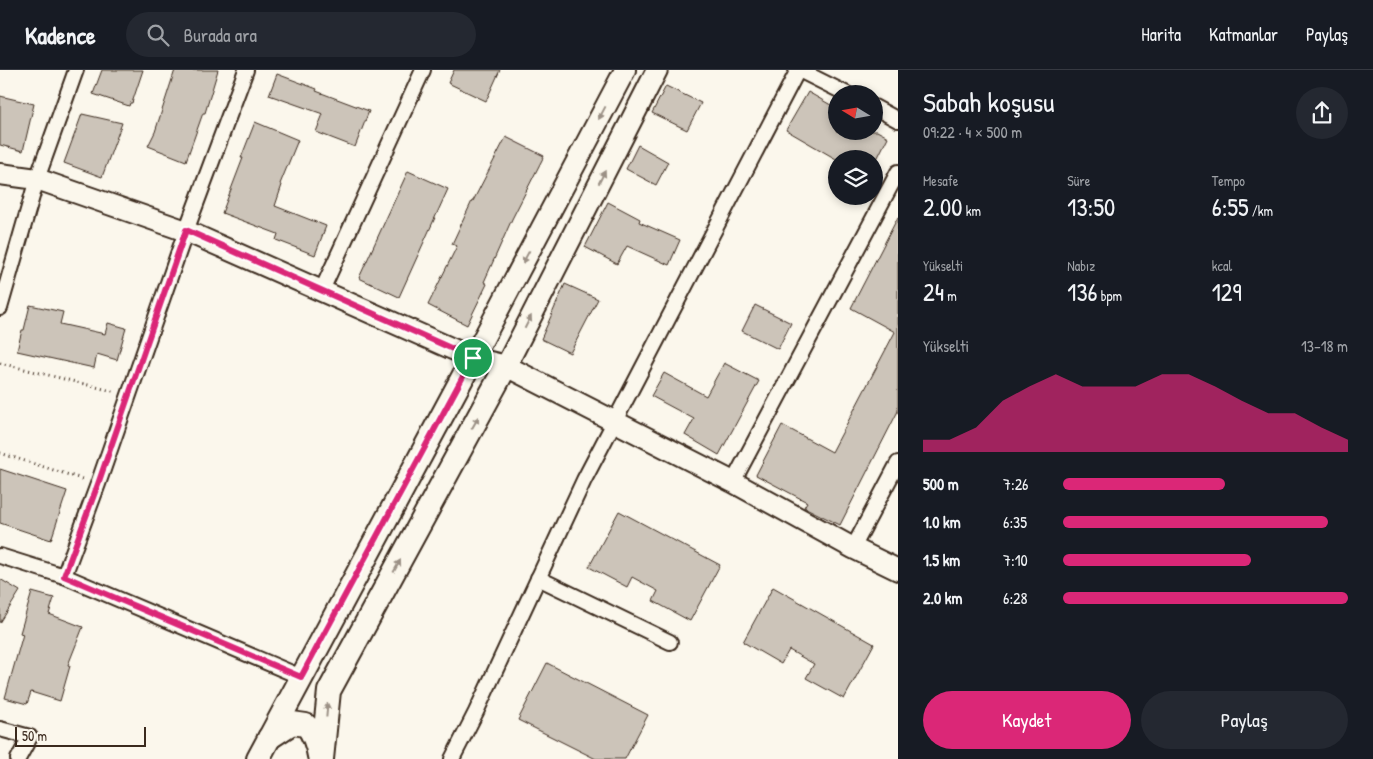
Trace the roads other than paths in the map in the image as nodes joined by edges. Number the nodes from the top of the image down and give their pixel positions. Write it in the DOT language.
graph roads {
  1 [pos="76,70"];
  2 [pos="246,70"];
  3 [pos="423,70"];
  4 [pos="656,70"];
  5 [pos="799,70"];
  6 [pos="618,72"];
  7 [pos="829,85"];
  8 [pos="883,112"];
  9 [pos="898,120"];
  10 [pos="898,172"];
  11 [pos="0,174"];
  12 [pos="38,179"];
  13 [pos="186,230"];
  14 [pos="322,290"];
  15 [pos="0,308"];
  16 [pos="473,358"];
  17 [pos="506,366"];
  18 [pos="615,420"];
  19 [pos="898,463"];
  20 [pos="733,482"];
  21 [pos="852,548"];
  22 [pos="0,556"];
  23 [pos="898,570"];
  24 [pos="64,576"];
  25 [pos="538,578"];
  26 [pos="670,642"];
  27 [pos="301,677"];
  28 [pos="0,729"];
  29 [pos="268,739"];
  30 [pos="18,759"];
  31 [pos="258,759"];
  32 [pos="321,759"];
  33 [pos="452,759"];
  1 -- 12 [label="street"];
  2 -- 13 [label="street"];
  3 -- 14 [label="street"];
  17 -- 4 [label="street, one-way"];
  5 -- 7 [label="street"];
  5 -- 18 [label="street"];
  6 -- 16 [label="street, one-way"];
  8 -- 9 [label="street"];
  10 -- 20 [label="street"];
  11 -- 12 [label="street"];
  12 -- 13 [label="street"];
  12 -- 15 [label="street"];
  13 -- 14 [label="street"];
  13 -- 24 [label="street"];
  14 -- 16 [label="street"];
  16 -- 17 [label="street"];
  16 -- 27 [label="main road"];
  17 -- 18 [label="street"];
  32 -- 17 [label="main road, one-way"];
  18 -- 20 [label="street"];
  18 -- 25 [label="street"];
  19 -- 21 [label="street"];
  20 -- 21 [label="street"];
  21 -- 23 [label="street"];
  22 -- 24 [label="street"];
  24 -- 27 [label="street"];
  25 -- 26 [label="street"];
  25 -- 33 [label="street"];
  27 -- 29 [label="main road"];
  28 -- 30 [label="street"];
  29 -- 31 [label="main road"];
  29 -- 32 [label="main road"];
}
